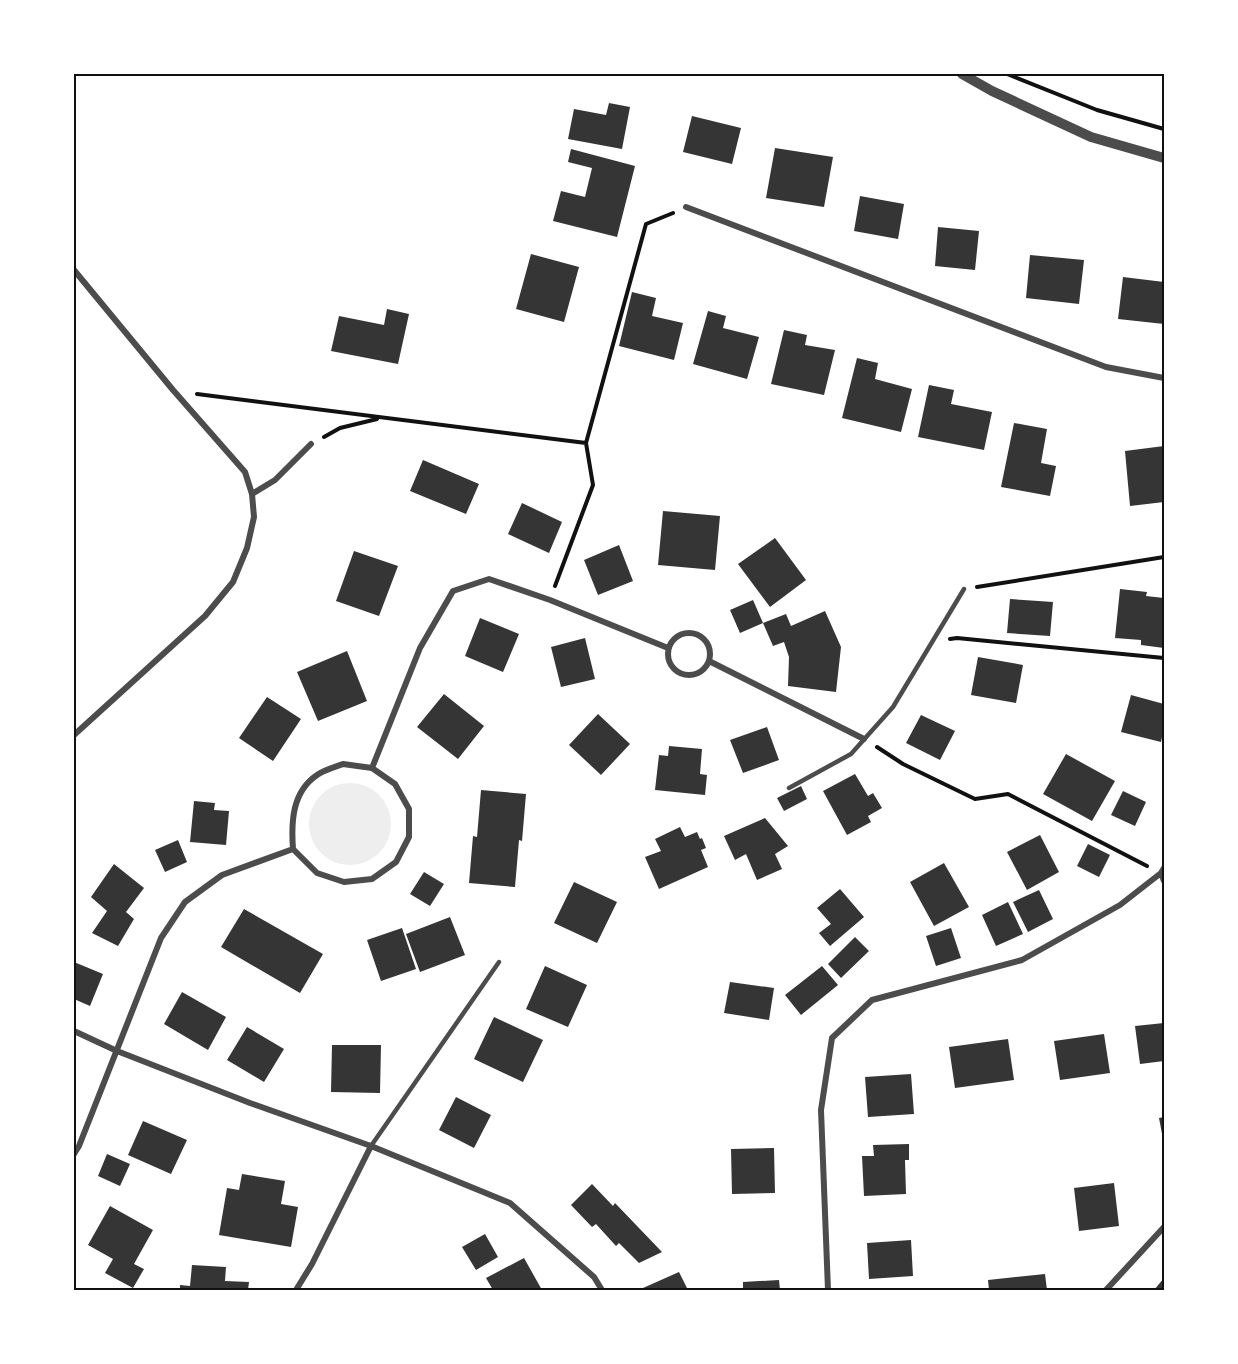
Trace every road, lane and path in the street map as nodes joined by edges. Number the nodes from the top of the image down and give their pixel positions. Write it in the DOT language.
graph roads {
  1 [pos="962,74"];
  2 [pos="1007,74"];
  3 [pos="1164,129"];
  4 [pos="1164,158"];
  5 [pos="686,207"];
  6 [pos="74,270"];
  7 [pos="1164,378"];
  8 [pos="173,390"];
  9 [pos="381,417"];
  10 [pos="586,443"];
  11 [pos="311,444"];
  12 [pos="252,494"];
  13 [pos="1164,557"];
  14 [pos="964,589"];
  15 [pos="550,600"];
  16 [pos="931,643"];
  17 [pos="669,648"];
  18 [pos="1164,658"];
  19 [pos="709,661"];
  20 [pos="74,735"];
  21 [pos="864,739"];
  22 [pos="372,768"];
  23 [pos="789,788"];
  24 [pos="293,849"];
  25 [pos="1163,870"];
  26 [pos="1164,881"];
  27 [pos="499,962"];
  28 [pos="74,1031"];
  29 [pos="117,1051"];
  30 [pos="371,1146"];
  31 [pos="74,1154"];
  32 [pos="1164,1227"];
  33 [pos="297,1290"];
  34 [pos="602,1290"];
  35 [pos="828,1290"];
  36 [pos="1106,1290"];
  1 -- 4 [label="street"];
  2 -- 3 [label="path"];
  5 -- 7 [label="street"];
  5 -- 10 [label="path"];
  6 -- 8 [label="street"];
  8 -- 9 [label="path"];
  8 -- 12 [label="street"];
  9 -- 10 [label="path"];
  9 -- 11 [label="path"];
  10 -- 15 [label="path"];
  11 -- 12 [label="street"];
  12 -- 20 [label="street"];
  13 -- 14 [label="path"];
  14 -- 16 [label="lane"];
  15 -- 17 [label="street"];
  15 -- 22 [label="street"];
  16 -- 18 [label="path"];
  16 -- 21 [label="lane"];
  17 -- 19 [label="street"];
  17 -- 19 [label="street"];
  19 -- 21 [label="street"];
  21 -- 23 [label="lane"];
  21 -- 25 [label="path"];
  22 -- 24 [label="street"];
  22 -- 24 [label="street"];
  24 -- 29 [label="street"];
  25 -- 26 [label="street"];
  25 -- 35 [label="street"];
  27 -- 30 [label="lane"];
  28 -- 29 [label="street"];
  29 -- 30 [label="street"];
  29 -- 31 [label="street"];
  30 -- 33 [label="street"];
  30 -- 34 [label="street"];
  32 -- 36 [label="street"];
}
